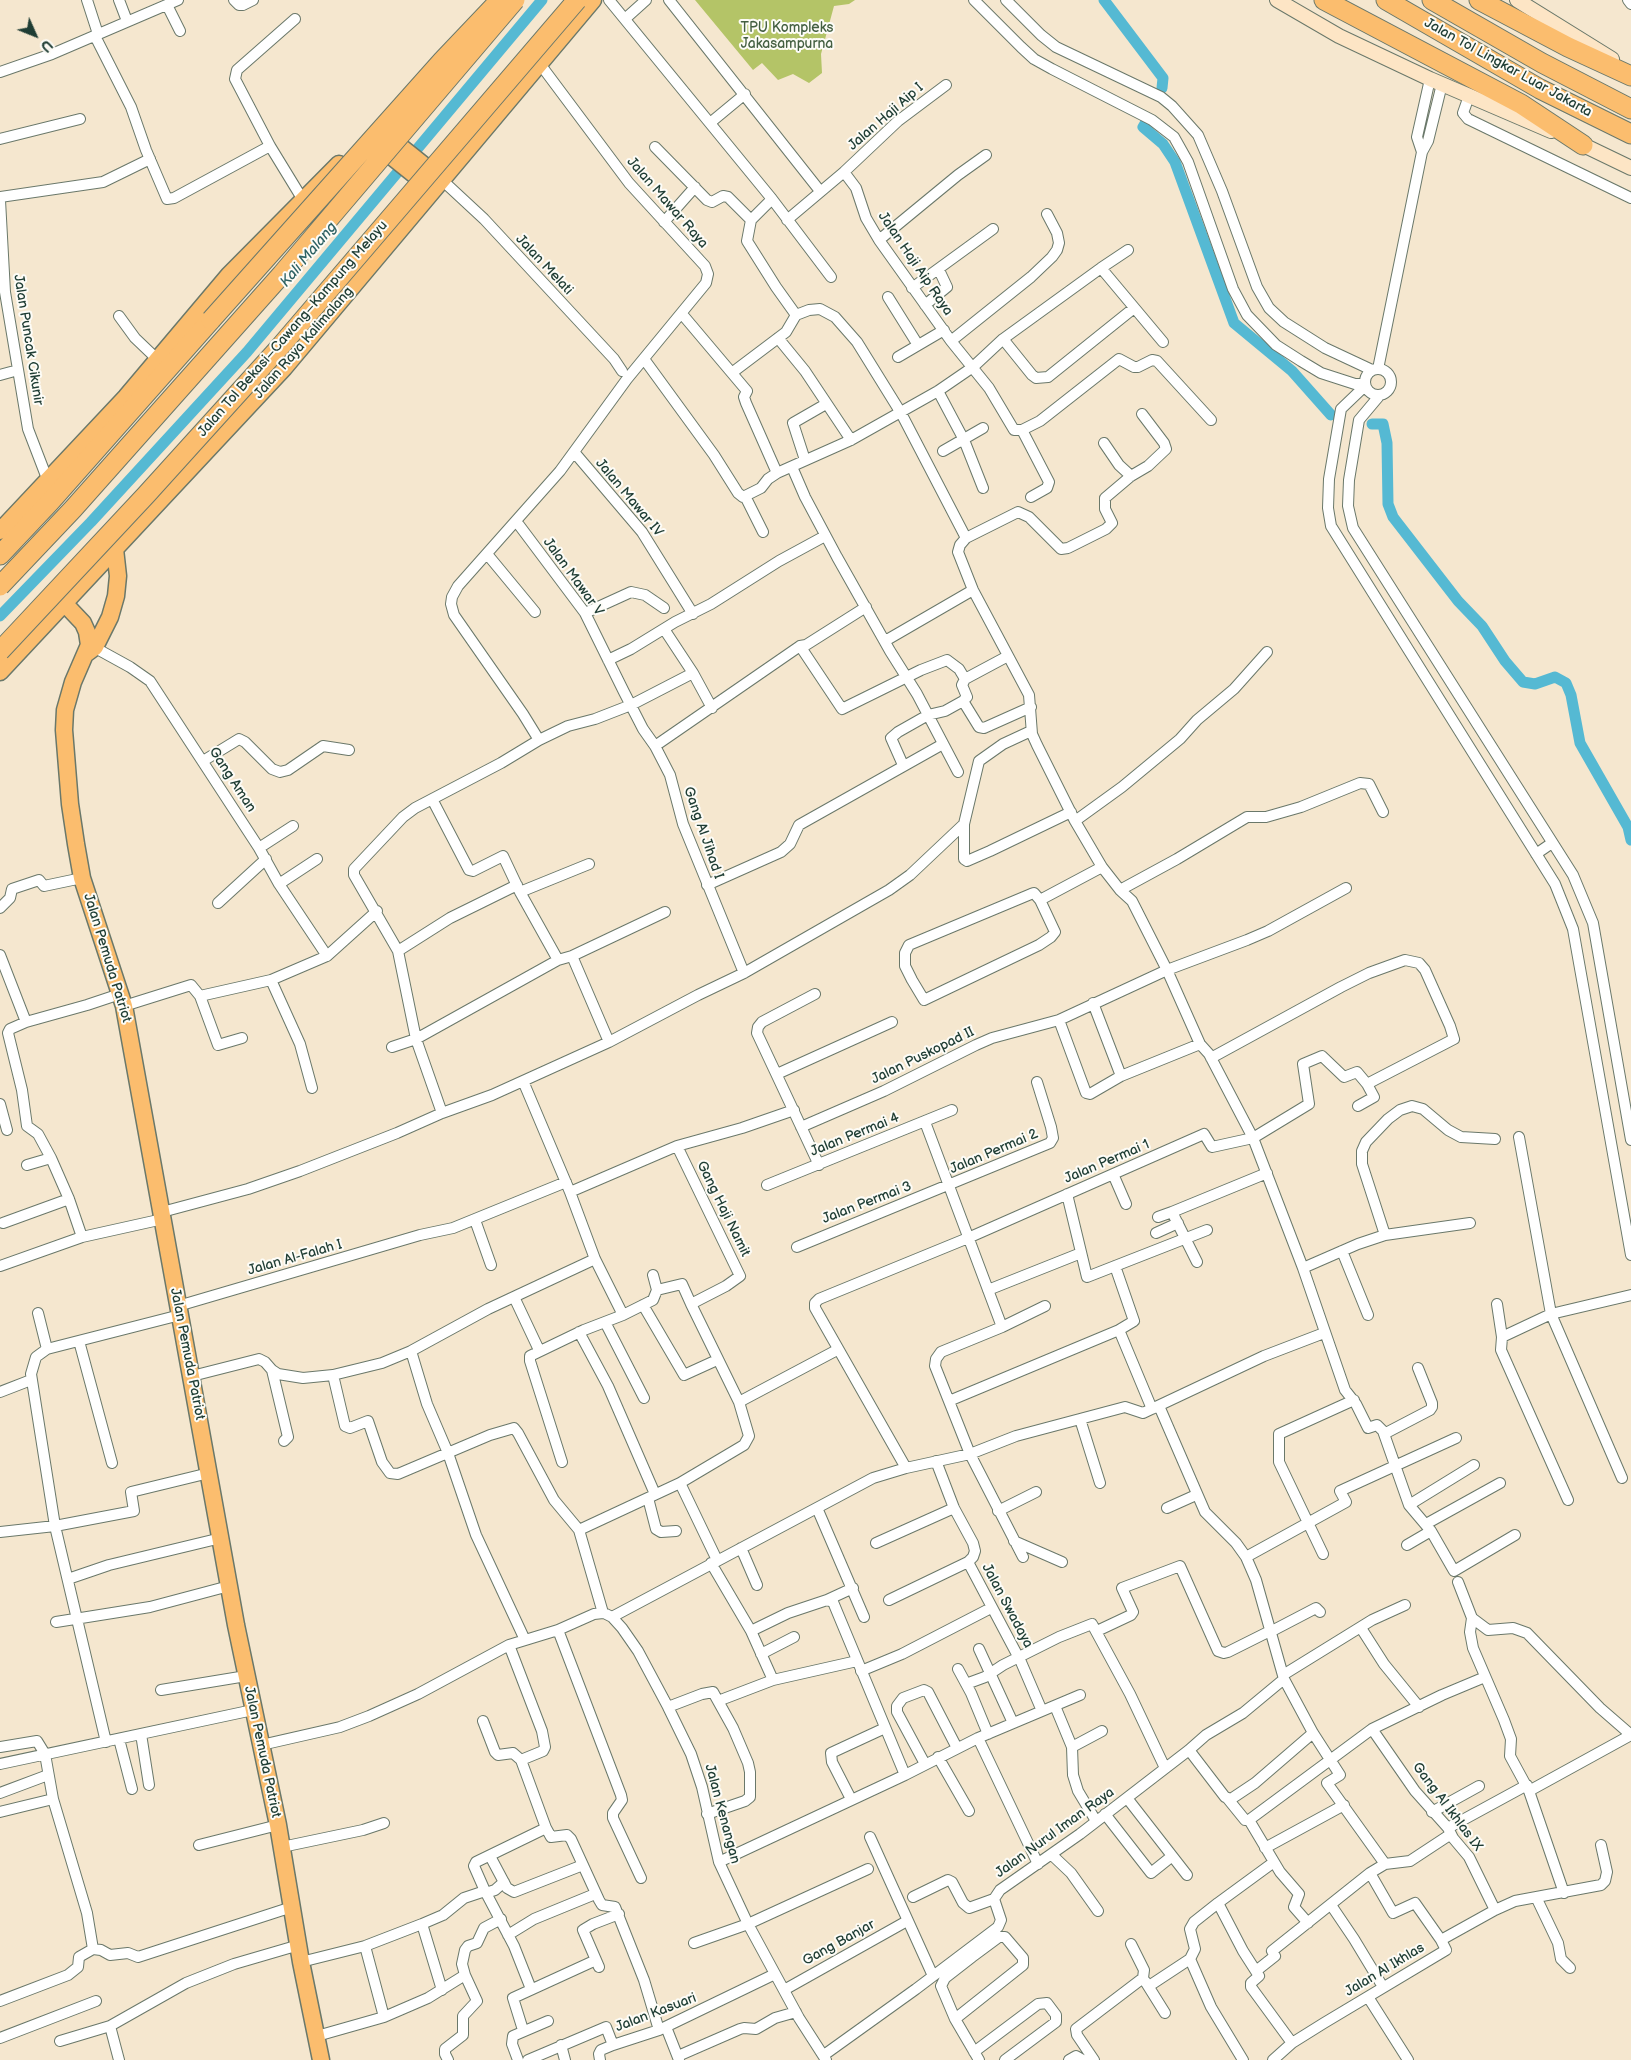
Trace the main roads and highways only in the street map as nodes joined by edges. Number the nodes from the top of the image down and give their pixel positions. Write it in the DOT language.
graph roads {
  1 [pos="488,0"];
  2 [pos="500,0"];
  3 [pos="515,0"];
  4 [pos="577,0"];
  5 [pos="593,0"];
  6 [pos="1324,0"];
  7 [pos="1386,0"];
  8 [pos="1432,0"];
  9 [pos="1479,0"];
  10 [pos="1631,76"];
  11 [pos="1631,109"];
  12 [pos="371,131"];
  13 [pos="1631,134"];
  14 [pos="1583,145"];
  15 [pos="435,183"];
  16 [pos="0,531"];
  17 [pos="115,550"];
  18 [pos="0,555"];
  19 [pos="0,586"];
  20 [pos="65,604"];
  21 [pos="90,648"];
  22 [pos="0,651"];
  23 [pos="0,672"];
  24 [pos="321,2060"];
  1 -- 12 [label="main road"];
  2 -- 18 [label="highway, bridge"];
  3 -- 19 [label="highway, bridge"];
  4 -- 22 [label="highway, Jalan Tol Bekasi–Cawang–Kampung Melayu, bridge"];
  5 -- 15 [label="main road, Jalan Raya Kalimalang"];
  6 -- 14 [label="highway"];
  7 -- 13 [label="highway, Jalan Tol Lingkar Luar Jakarta"];
  8 -- 11 [label="highway, Jalan Tol Lingkar Luar Jakarta"];
  9 -- 10 [label="highway"];
  12 -- 15 [label="main road, bridge"];
  12 -- 16 [label="main road"];
  15 -- 17 [label="main road, Jalan Raya Kalimalang"];
  17 -- 20 [label="main road, Jalan Raya Kalimalang"];
  17 -- 21 [label="main road, Jalan Pemuda Patriot"];
  20 -- 21 [label="main road"];
  20 -- 23 [label="main road, Jalan Raya Kalimalang"];
  21 -- 24 [label="main road, Jalan Pemuda Patriot"];
}
